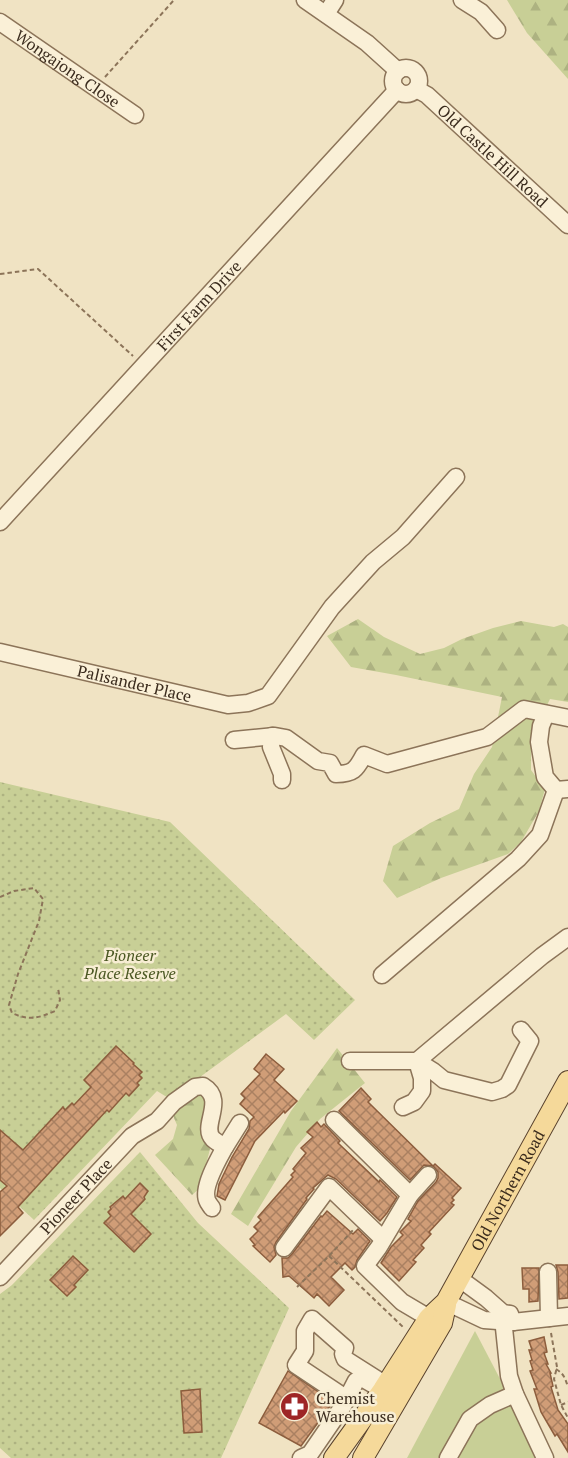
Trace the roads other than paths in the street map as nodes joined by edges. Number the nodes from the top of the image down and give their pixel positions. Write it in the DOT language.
graph roads {
  1 [pos="305,0"];
  2 [pos="462,0"];
  3 [pos="330,7"];
  4 [pos="0,22"];
  5 [pos="497,30"];
  6 [pos="398,71"];
  7 [pos="416,89"];
  8 [pos="398,90"];
  9 [pos="135,115"];
  10 [pos="568,225"];
  11 [pos="456,477"];
  12 [pos="0,522"];
  13 [pos="0,652"];
  14 [pos="546,714"];
  15 [pos="568,718"];
  16 [pos="272,736"];
  17 [pos="234,740"];
  18 [pos="282,780"];
  19 [pos="562,790"];
  20 [pos="568,937"];
  21 [pos="382,975"];
  22 [pos="521,1030"];
  23 [pos="350,1061"];
  24 [pos="417,1061"];
  25 [pos="568,1081"];
  26 [pos="403,1107"];
  27 [pos="334,1120"];
  28 [pos="240,1123"];
  29 [pos="225,1147"];
  30 [pos="428,1175"];
  31 [pos="410,1195"];
  32 [pos="213,1208"];
  33 [pos="383,1239"];
  34 [pos="293,1246"];
  35 [pos="548,1272"];
  36 [pos="0,1277"];
  37 [pos="460,1279"];
  38 [pos="446,1302"];
  39 [pos="429,1318"];
  40 [pos="504,1321"];
  41 [pos="559,1322"];
  42 [pos="384,1388"];
  43 [pos="515,1394"];
  44 [pos="347,1399"];
  45 [pos="389,1415"];
  46 [pos="301,1458"];
  47 [pos="334,1458"];
  48 [pos="363,1458"];
  49 [pos="375,1458"];
  50 [pos="448,1458"];
  51 [pos="545,1458"];
  1 -- 3 [label="street, Old Castle Hill Road"];
  2 -- 5 [label="street"];
  3 -- 6 [label="street, Old Castle Hill Road"];
  4 -- 9 [label="street, Wongajong Close"];
  6 -- 7 [label="street, Old Castle Hill Road"];
  6 -- 8 [label="street"];
  7 -- 8 [label="street"];
  7 -- 10 [label="street, Old Castle Hill Road"];
  8 -- 12 [label="street, First Farm Drive"];
  11 -- 13 [label="street, Palisander Place"];
  14 -- 15 [label="street"];
  14 -- 16 [label="street"];
  14 -- 19 [label="street"];
  16 -- 17 [label="street"];
  16 -- 18 [label="street"];
  19 -- 21 [label="street"];
  20 -- 24 [label="street"];
  22 -- 24 [label="street"];
  23 -- 24 [label="street"];
  24 -- 26 [label="street"];
  25 -- 37 [label="main road, Old Northern Road"];
  27 -- 31 [label="street"];
  28 -- 29 [label="street"];
  29 -- 32 [label="street"];
  29 -- 36 [label="street, Pioneer Place"];
  30 -- 31 [label="street"];
  31 -- 33 [label="street"];
  33 -- 34 [label="street"];
  33 -- 39 [label="street"];
  35 -- 41 [label="street"];
  37 -- 38 [label="main road, Old Northern Road"];
  37 -- 40 [label="street"];
  38 -- 39 [label="main road, Old Northern Road"];
  38 -- 40 [label="street"];
  38 -- 45 [label="main road, Old Northern Road"];
  39 -- 42 [label="main road, Old Northern Road"];
  40 -- 41 [label="street"];
  40 -- 43 [label="street"];
  42 -- 44 [label="street"];
  42 -- 44 [label="street"];
  42 -- 47 [label="main road, Old Northern Road"];
  43 -- 50 [label="street"];
  43 -- 51 [label="street"];
  44 -- 46 [label="street"];
  45 -- 48 [label="main road, Old Northern Road"];
  45 -- 49 [label="main road"];
}
